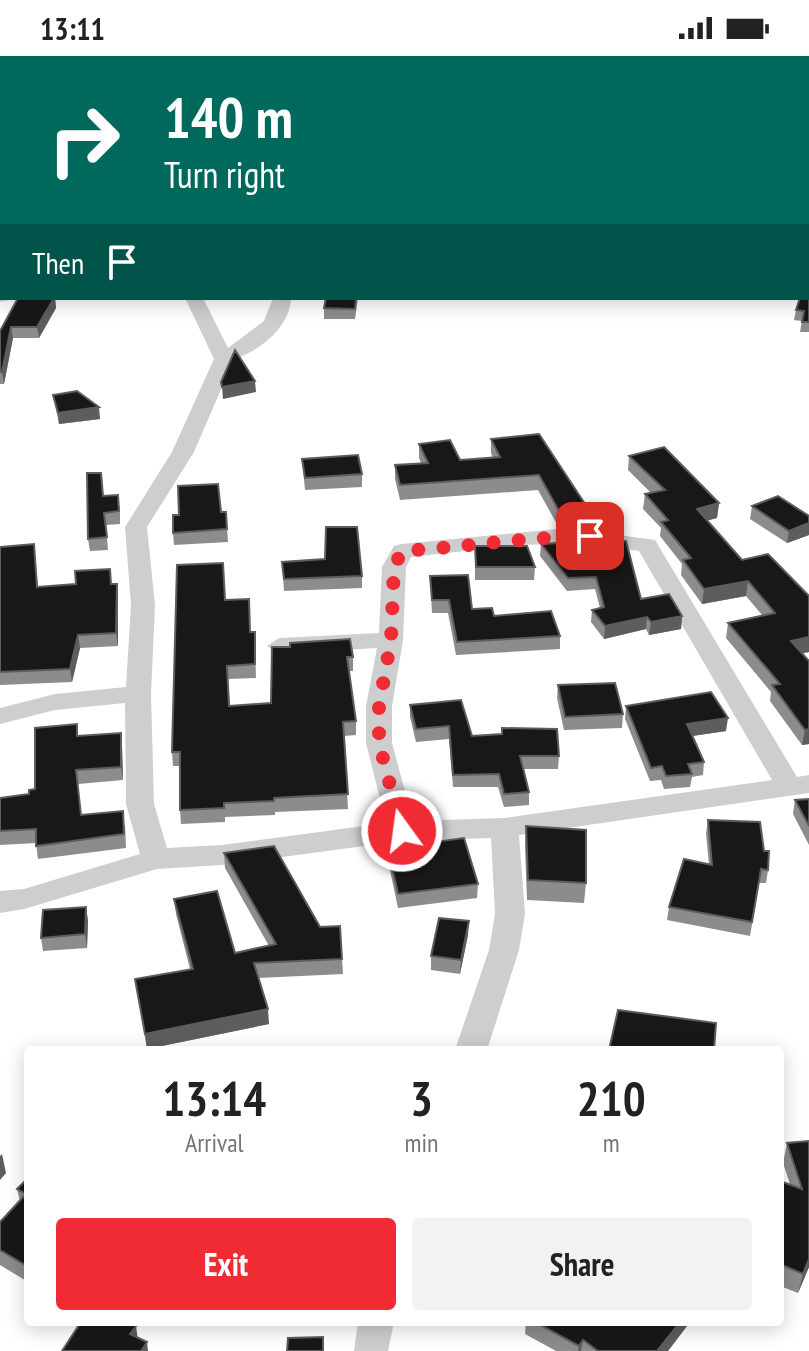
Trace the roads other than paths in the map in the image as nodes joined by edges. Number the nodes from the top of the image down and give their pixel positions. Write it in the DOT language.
graph roads {
  1 [pos="195,300"];
  2 [pos="283,300"];
  3 [pos="224,359"];
  4 [pos="391,640"];
  5 [pos="279,646"];
  6 [pos="138,694"];
  7 [pos="0,716"];
  8 [pos="799,785"];
  9 [pos="504,828"];
  10 [pos="402,831"];
  11 [pos="156,859"];
  12 [pos="0,902"];
  13 [pos="472,1046"];
  1 -- 3 [label="street"];
  2 -- 3 [label="street"];
  3 -- 6 [label="street"];
  4 -- 5 [label="street"];
  4 -- 8 [label="street"];
  4 -- 10 [label="street"];
  6 -- 7 [label="street"];
  6 -- 11 [label="street"];
  8 -- 9 [label="street"];
  9 -- 10 [label="street"];
  9 -- 13 [label="street"];
  10 -- 11 [label="street"];
  11 -- 12 [label="street"];
}
